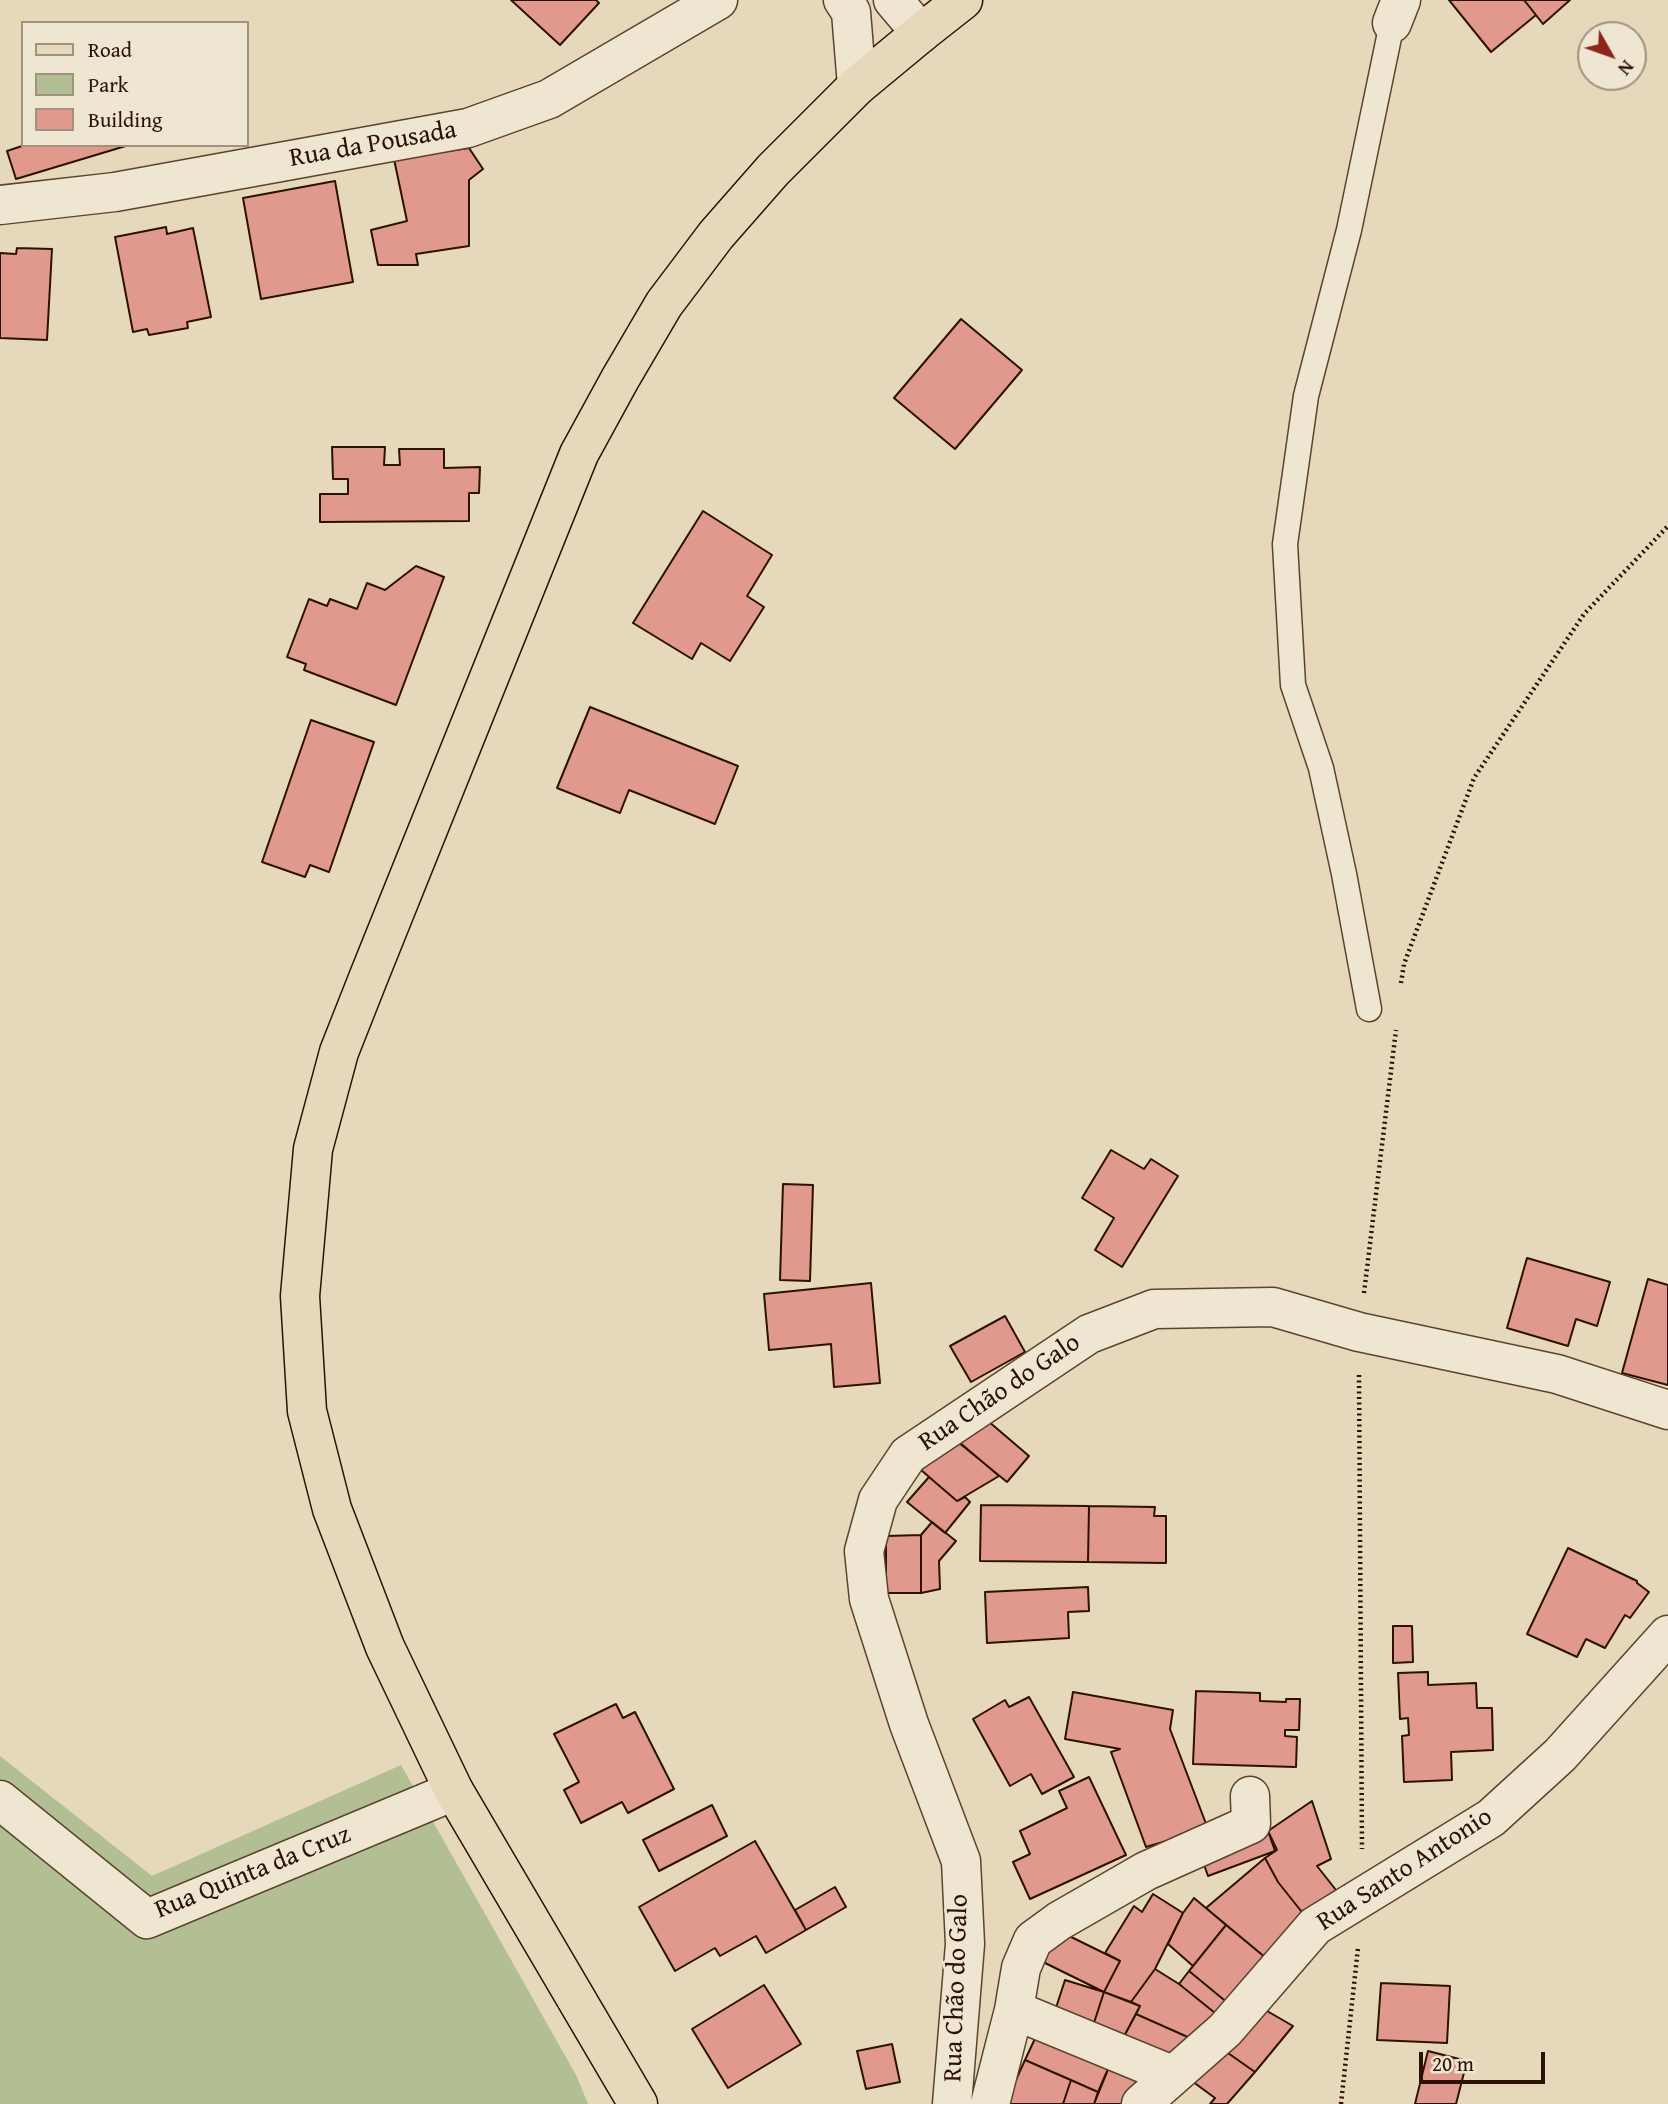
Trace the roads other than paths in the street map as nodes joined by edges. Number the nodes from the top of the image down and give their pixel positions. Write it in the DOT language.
graph roads {
  1 [pos="718,0"];
  2 [pos="843,0"];
  3 [pos="893,0"];
  4 [pos="963,0"];
  5 [pos="1396,11"];
  6 [pos="920,33"];
  7 [pos="857,86"];
  8 [pos="0,205"];
  9 [pos="1369,1009"];
  10 [pos="1668,1410"];
  11 [pos="1668,1635"];
  12 [pos="454,1791"];
  13 [pos="1250,1796"];
  14 [pos="0,1800"];
  15 [pos="1014,2010"];
  16 [pos="1172,2075"];
  17 [pos="638,2104"];
  18 [pos="952,2104"];
  19 [pos="990,2104"];
  20 [pos="1141,2104"];
  1 -- 8 [label="street, Rua da Pousada"];
  2 -- 7 [label="street"];
  3 -- 6 [label="street"];
  4 -- 6 [label="main road"];
  5 -- 9 [label="lane"];
  6 -- 7 [label="main road"];
  7 -- 12 [label="main road"];
  10 -- 18 [label="street, Rua Chão do Galo"];
  11 -- 16 [label="street, Rua Santo Antonio"];
  12 -- 14 [label="street, Rua Quinta da Cruz"];
  12 -- 17 [label="main road"];
  13 -- 15 [label="street"];
  15 -- 16 [label="street"];
  15 -- 19 [label="street"];
  16 -- 20 [label="street, Rua Santo Antonio"];
}
